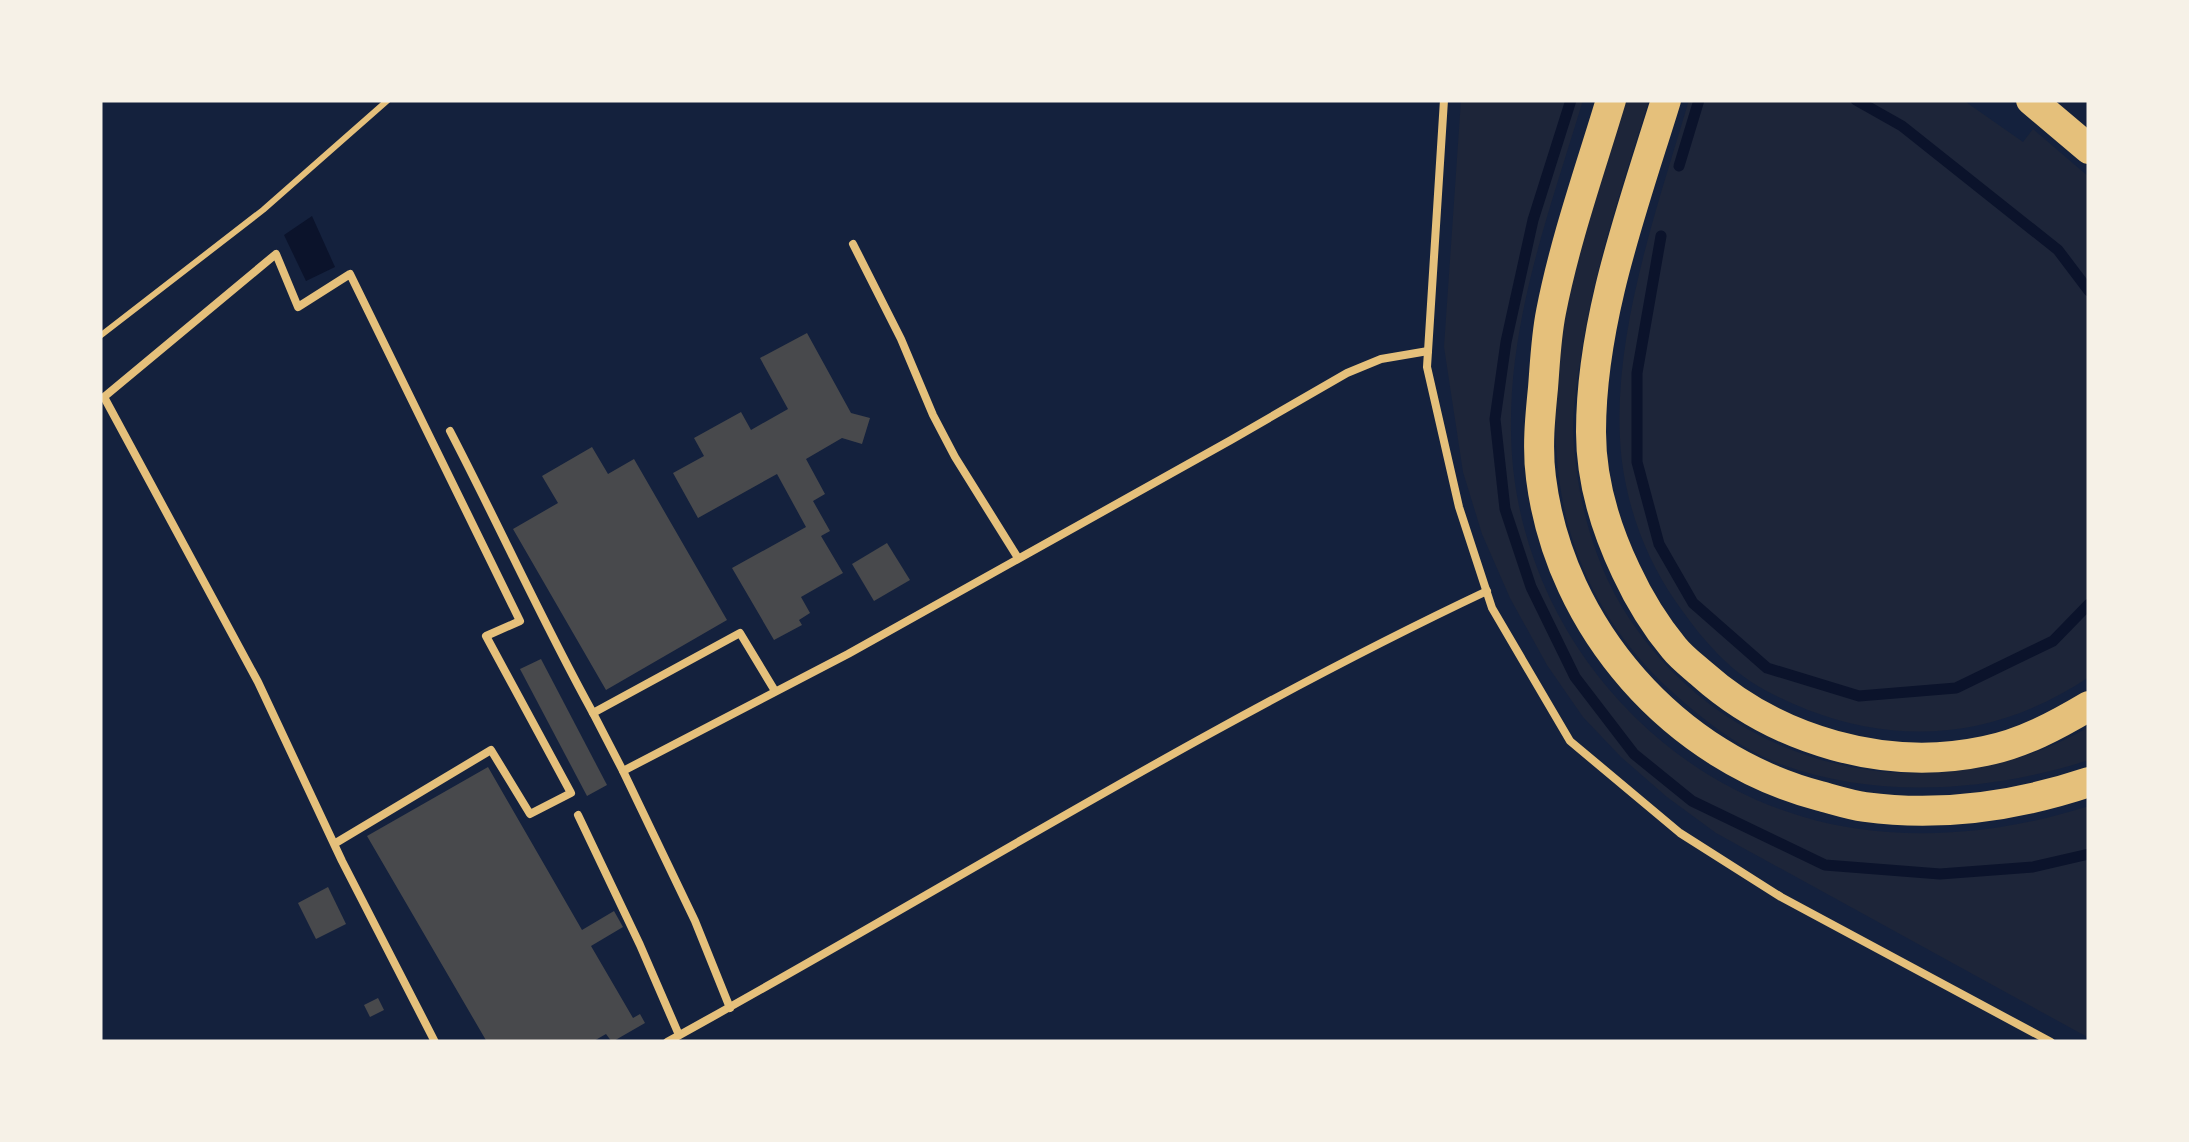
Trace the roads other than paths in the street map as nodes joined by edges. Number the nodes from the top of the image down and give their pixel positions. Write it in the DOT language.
graph roads {
  1 [pos="1444,100"];
  2 [pos="1611,100"];
  3 [pos="1666,100"];
  4 [pos="2032,100"];
  5 [pos="2089,150"];
  6 [pos="852,244"];
  7 [pos="1428,351"];
  8 [pos="450,431"];
  9 [pos="1018,558"];
  10 [pos="1487,592"];
  11 [pos="776,691"];
  12 [pos="2089,706"];
  13 [pos="593,714"];
  14 [pos="624,771"];
  15 [pos="2089,782"];
  16 [pos="578,815"];
  17 [pos="334,844"];
  18 [pos="730,1008"];
  19 [pos="680,1035"];
  20 [pos="435,1042"];
  21 [pos="667,1042"];
  22 [pos="2051,1042"];
  1 -- 7 [label="lane"];
  2 -- 15 [label="highway"];
  3 -- 12 [label="highway"];
  4 -- 5 [label="highway"];
  6 -- 9 [label="lane"];
  7 -- 9 [label="lane"];
  7 -- 10 [label="lane"];
  8 -- 13 [label="lane"];
  9 -- 11 [label="lane"];
  10 -- 18 [label="lane"];
  10 -- 22 [label="lane"];
  11 -- 13 [label="lane"];
  11 -- 14 [label="lane"];
  13 -- 14 [label="lane"];
  14 -- 18 [label="lane"];
  16 -- 19 [label="lane"];
  17 -- 17 [label="lane"];
  17 -- 20 [label="lane"];
  18 -- 19 [label="lane"];
  19 -- 21 [label="lane"];
}
